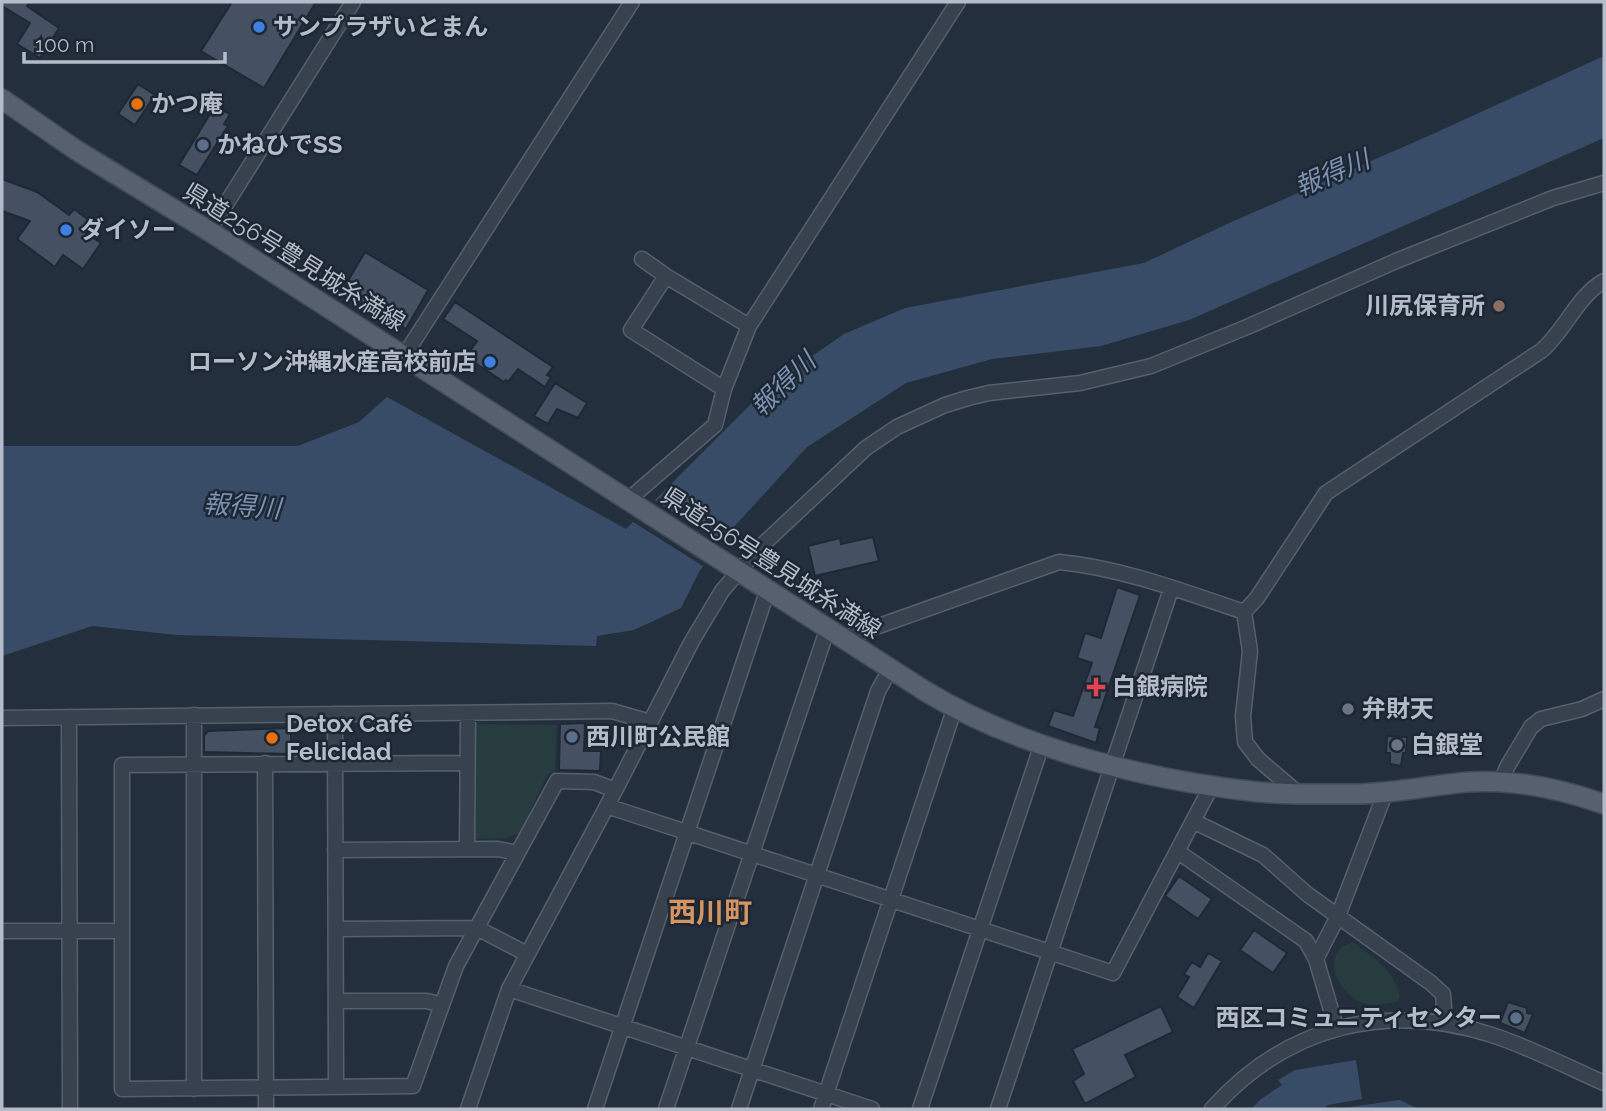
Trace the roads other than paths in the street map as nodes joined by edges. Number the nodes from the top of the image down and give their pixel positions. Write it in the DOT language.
graph roads {
  1 [pos="353,2"];
  2 [pos="632,2"];
  3 [pos="958,2"];
  4 [pos="2,99"];
  5 [pos="1604,183"];
  6 [pos="209,231"];
  7 [pos="642,260"];
  8 [pos="666,276"];
  9 [pos="1604,281"];
  10 [pos="749,326"];
  11 [pos="404,356"];
  12 [pos="724,389"];
  13 [pos="633,503"];
  14 [pos="738,570"];
  15 [pos="768,589"];
  16 [pos="1171,589"];
  17 [pos="1244,612"];
  18 [pos="828,627"];
  19 [pos="845,638"];
  20 [pos="891,668"];
  21 [pos="1604,699"];
  22 [pos="955,707"];
  23 [pos="335,714"];
  24 [pos="468,714"];
  25 [pos="194,715"];
  26 [pos="69,717"];
  27 [pos="2,718"];
  28 [pos="650,722"];
  29 [pos="1042,744"];
  30 [pos="265,763"];
  31 [pos="467,763"];
  32 [pos="194,764"];
  33 [pos="335,764"];
  34 [pos="1114,765"];
  35 [pos="1501,782"];
  36 [pos="1212,785"];
  37 [pos="615,790"];
  38 [pos="1387,791"];
  39 [pos="1298,794"];
  40 [pos="1604,804"];
  41 [pos="607,806"];
  42 [pos="1193,821"];
  43 [pos="687,832"];
  44 [pos="467,848"];
  45 [pos="335,850"];
  46 [pos="1177,850"];
  47 [pos="517,853"];
  48 [pos="752,854"];
  49 [pos="818,876"];
  50 [pos="891,900"];
  51 [pos="1338,916"];
  52 [pos="477,928"];
  53 [pos="336,929"];
  54 [pos="980,929"];
  55 [pos="2,931"];
  56 [pos="69,931"];
  57 [pos="121,931"];
  58 [pos="1051,953"];
  59 [pos="527,954"];
  60 [pos="1316,959"];
  61 [pos="509,989"];
  62 [pos="336,1001"];
  63 [pos="442,1005"];
  64 [pos="1440,1022"];
  65 [pos="622,1026"];
  66 [pos="1336,1027"];
  67 [pos="687,1048"];
  68 [pos="752,1069"];
  69 [pos="1604,1083"];
  70 [pos="336,1087"];
  71 [pos="266,1088"];
  72 [pos="194,1089"];
  73 [pos="827,1094"];
  74 [pos="70,1109"];
  75 [pos="266,1109"];
  76 [pos="468,1109"];
  77 [pos="595,1109"];
  78 [pos="666,1109"];
  79 [pos="739,1109"];
  80 [pos="821,1109"];
  81 [pos="872,1109"];
  82 [pos="920,1109"];
  83 [pos="998,1109"];
  84 [pos="1212,1109"];
  1 -- 6 [label="street"];
  2 -- 11 [label="street"];
  3 -- 10 [label="street"];
  4 -- 6 [label="main road, 県道256号豊見城糸満線"];
  5 -- 14 [label="street"];
  6 -- 11 [label="main road, 県道256号豊見城糸満線"];
  7 -- 8 [label="street"];
  8 -- 10 [label="street"];
  8 -- 12 [label="street"];
  9 -- 17 [label="street"];
  10 -- 12 [label="street"];
  11 -- 13 [label="main road, 県道256号豊見城糸満線"];
  12 -- 13 [label="street"];
  13 -- 14 [label="main road, 県道256号豊見城糸満線"];
  14 -- 15 [label="main road, 県道256号豊見城糸満線"];
  14 -- 28 [label="street"];
  15 -- 18 [label="main road, 県道256号豊見城糸満線"];
  15 -- 43 [label="street"];
  16 -- 17 [label="street"];
  16 -- 19 [label="street"];
  16 -- 34 [label="street"];
  17 -- 39 [label="street"];
  18 -- 19 [label="main road, 県道256号豊見城糸満線"];
  18 -- 48 [label="street"];
  19 -- 20 [label="main road, 県道256号豊見城糸満線"];
  20 -- 22 [label="main road, 県道256号豊見城糸満線"];
  20 -- 49 [label="street"];
  21 -- 35 [label="street"];
  22 -- 29 [label="main road, 県道256号豊見城糸満線"];
  22 -- 50 [label="street"];
  23 -- 24 [label="street"];
  23 -- 25 [label="street"];
  23 -- 33 [label="street"];
  24 -- 28 [label="street"];
  24 -- 31 [label="street"];
  25 -- 26 [label="street"];
  25 -- 32 [label="street"];
  26 -- 27 [label="street"];
  26 -- 56 [label="street"];
  28 -- 37 [label="street"];
  29 -- 34 [label="main road, 県道256号豊見城糸満線"];
  29 -- 54 [label="street"];
  30 -- 32 [label="street"];
  30 -- 33 [label="street"];
  30 -- 71 [label="street"];
  31 -- 33 [label="street"];
  31 -- 44 [label="street"];
  32 -- 57 [label="street"];
  32 -- 72 [label="street"];
  33 -- 45 [label="street"];
  34 -- 36 [label="main road, 県道256号豊見城糸満線"];
  34 -- 58 [label="street"];
  35 -- 38 [label="main road, 県道256号豊見城糸満線"];
  35 -- 40 [label="main road, 県道256号豊見城糸満線"];
  36 -- 39 [label="main road, 県道256号豊見城糸満線"];
  36 -- 42 [label="street"];
  37 -- 41 [label="street"];
  37 -- 47 [label="street"];
  38 -- 39 [label="main road, 県道256号豊見城糸満線"];
  38 -- 51 [label="street"];
  41 -- 43 [label="street"];
  41 -- 59 [label="street"];
  42 -- 46 [label="street"];
  42 -- 51 [label="street"];
  43 -- 48 [label="street"];
  43 -- 65 [label="street"];
  44 -- 45 [label="street"];
  44 -- 47 [label="street"];
  45 -- 53 [label="street"];
  46 -- 58 [label="street"];
  46 -- 60 [label="street"];
  47 -- 52 [label="street"];
  48 -- 49 [label="street"];
  48 -- 67 [label="street"];
  49 -- 50 [label="street"];
  49 -- 68 [label="street"];
  50 -- 54 [label="street"];
  50 -- 73 [label="street"];
  51 -- 60 [label="street"];
  51 -- 64 [label="street"];
  52 -- 53 [label="street"];
  52 -- 59 [label="street"];
  52 -- 63 [label="street"];
  53 -- 62 [label="street"];
  54 -- 58 [label="street"];
  54 -- 82 [label="street"];
  55 -- 56 [label="street"];
  56 -- 57 [label="street"];
  56 -- 74 [label="street"];
  57 -- 72 [label="street"];
  58 -- 83 [label="street"];
  59 -- 61 [label="street"];
  60 -- 66 [label="street"];
  61 -- 65 [label="street"];
  61 -- 76 [label="street"];
  62 -- 63 [label="street"];
  62 -- 70 [label="street"];
  63 -- 70 [label="street"];
  64 -- 66 [label="street"];
  64 -- 69 [label="street"];
  65 -- 67 [label="street"];
  65 -- 77 [label="street"];
  66 -- 84 [label="street"];
  67 -- 68 [label="street"];
  67 -- 78 [label="street"];
  68 -- 73 [label="street"];
  68 -- 79 [label="street"];
  70 -- 71 [label="street"];
  71 -- 72 [label="street"];
  71 -- 75 [label="street"];
  73 -- 80 [label="street"];
  73 -- 81 [label="street"];
}
